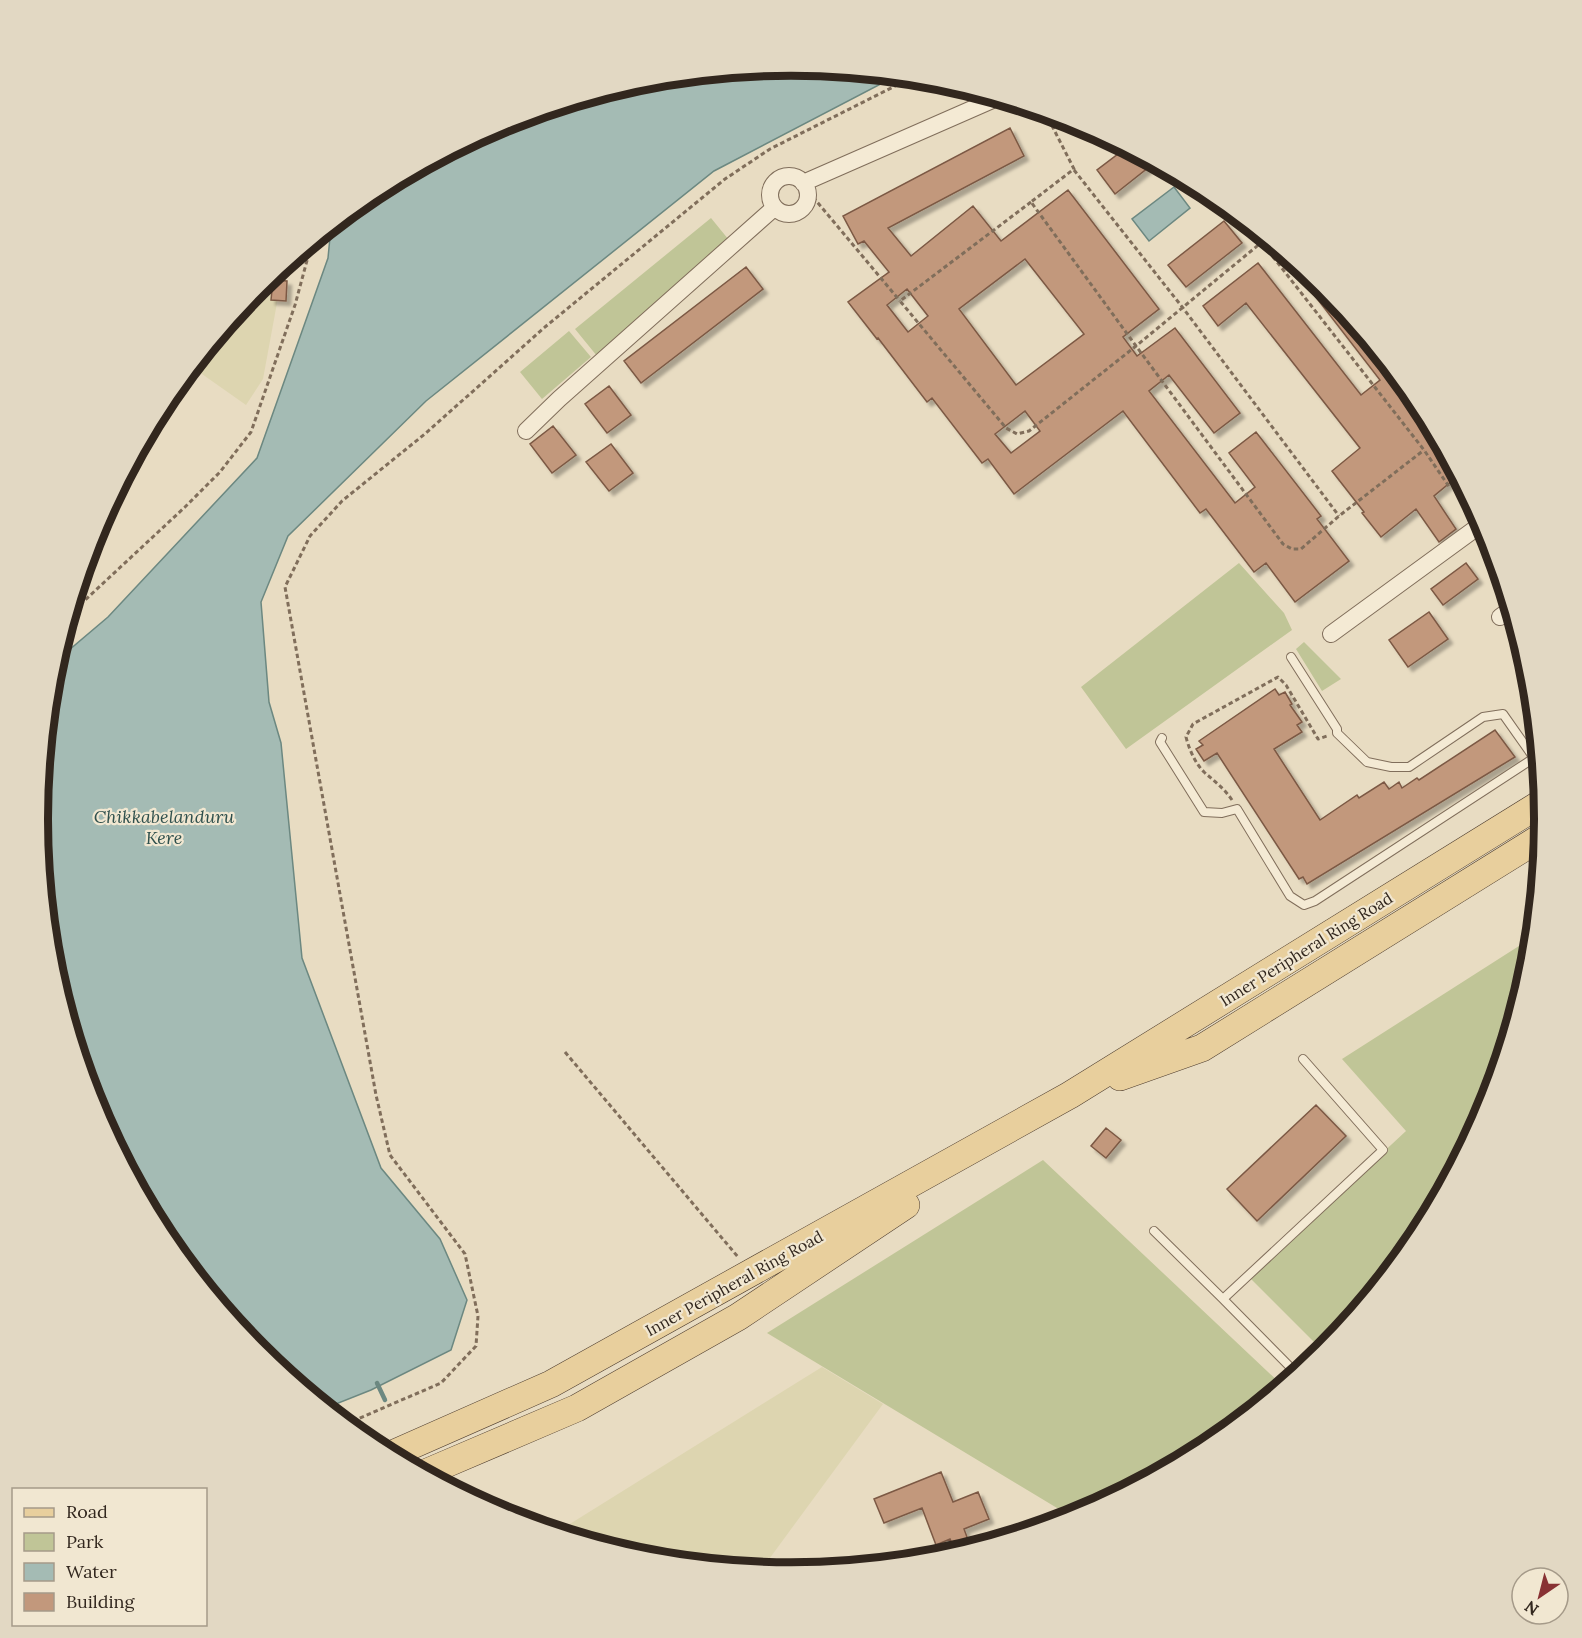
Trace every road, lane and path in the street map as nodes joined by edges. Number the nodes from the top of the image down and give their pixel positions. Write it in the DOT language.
graph roads {
  1 [pos="901,84"];
  2 [pos="988,102"];
  3 [pos="1051,123"];
  4 [pos="1074,170"];
  5 [pos="805,187"];
  6 [pos="1031,202"];
  7 [pos="774,208"];
  8 [pos="1260,244"];
  9 [pos="1268,250"];
  10 [pos="309,254"];
  11 [pos="900,301"];
  12 [pos="1183,308"];
  13 [pos="1136,346"];
  14 [pos="526,431"];
  15 [pos="1424,450"];
  16 [pos="1450,488"];
  17 [pos="1339,516"];
  18 [pos="1474,529"];
  19 [pos="80,605"];
  20 [pos="1331,634"];
  21 [pos="1291,657"];
  22 [pos="1337,733"];
  23 [pos="1162,738"];
  24 [pos="1530,750"];
  25 [pos="1531,760"];
  26 [pos="1534,808"];
  27 [pos="1237,809"];
  28 [pos="1533,842"];
  29 [pos="565,1052"];
  30 [pos="1303,1059"];
  31 [pos="1070,1095"];
  32 [pos="1154,1231"];
  33 [pos="751,1273"];
  34 [pos="1223,1299"];
  35 [pos="1291,1368"];
  36 [pos="355,1420"];
  37 [pos="400,1451"];
  38 [pos="435,1469"];
  1 -- 36 [label="path"];
  2 -- 5 [label="street"];
  3 -- 4 [label="path"];
  4 -- 6 [label="path"];
  4 -- 12 [label="path"];
  5 -- 7 [label="street"];
  5 -- 7 [label="street"];
  5 -- 11 [label="path"];
  6 -- 11 [label="path"];
  6 -- 13 [label="path"];
  7 -- 14 [label="street"];
  8 -- 12 [label="path"];
  9 -- 15 [label="path"];
  10 -- 19 [label="path"];
  11 -- 13 [label="path"];
  12 -- 13 [label="path"];
  12 -- 17 [label="path"];
  13 -- 17 [label="path"];
  15 -- 16 [label="path"];
  15 -- 17 [label="path"];
  18 -- 20 [label="street"];
  21 -- 22 [label="lane"];
  22 -- 24 [label="lane"];
  22 -- 27 [label="path"];
  23 -- 27 [label="lane"];
  25 -- 27 [label="lane"];
  26 -- 31 [label="main road, Inner Peripheral Ring Road"];
  28 -- 31 [label="main road, Inner Peripheral Ring Road"];
  29 -- 33 [label="path"];
  30 -- 34 [label="lane"];
  31 -- 33 [label="main road, Inner Peripheral Ring Road"];
  31 -- 38 [label="main road, Inner Peripheral Ring Road"];
  32 -- 34 [label="lane"];
  33 -- 37 [label="main road, Inner Peripheral Ring Road"];
  34 -- 35 [label="lane"];
}
